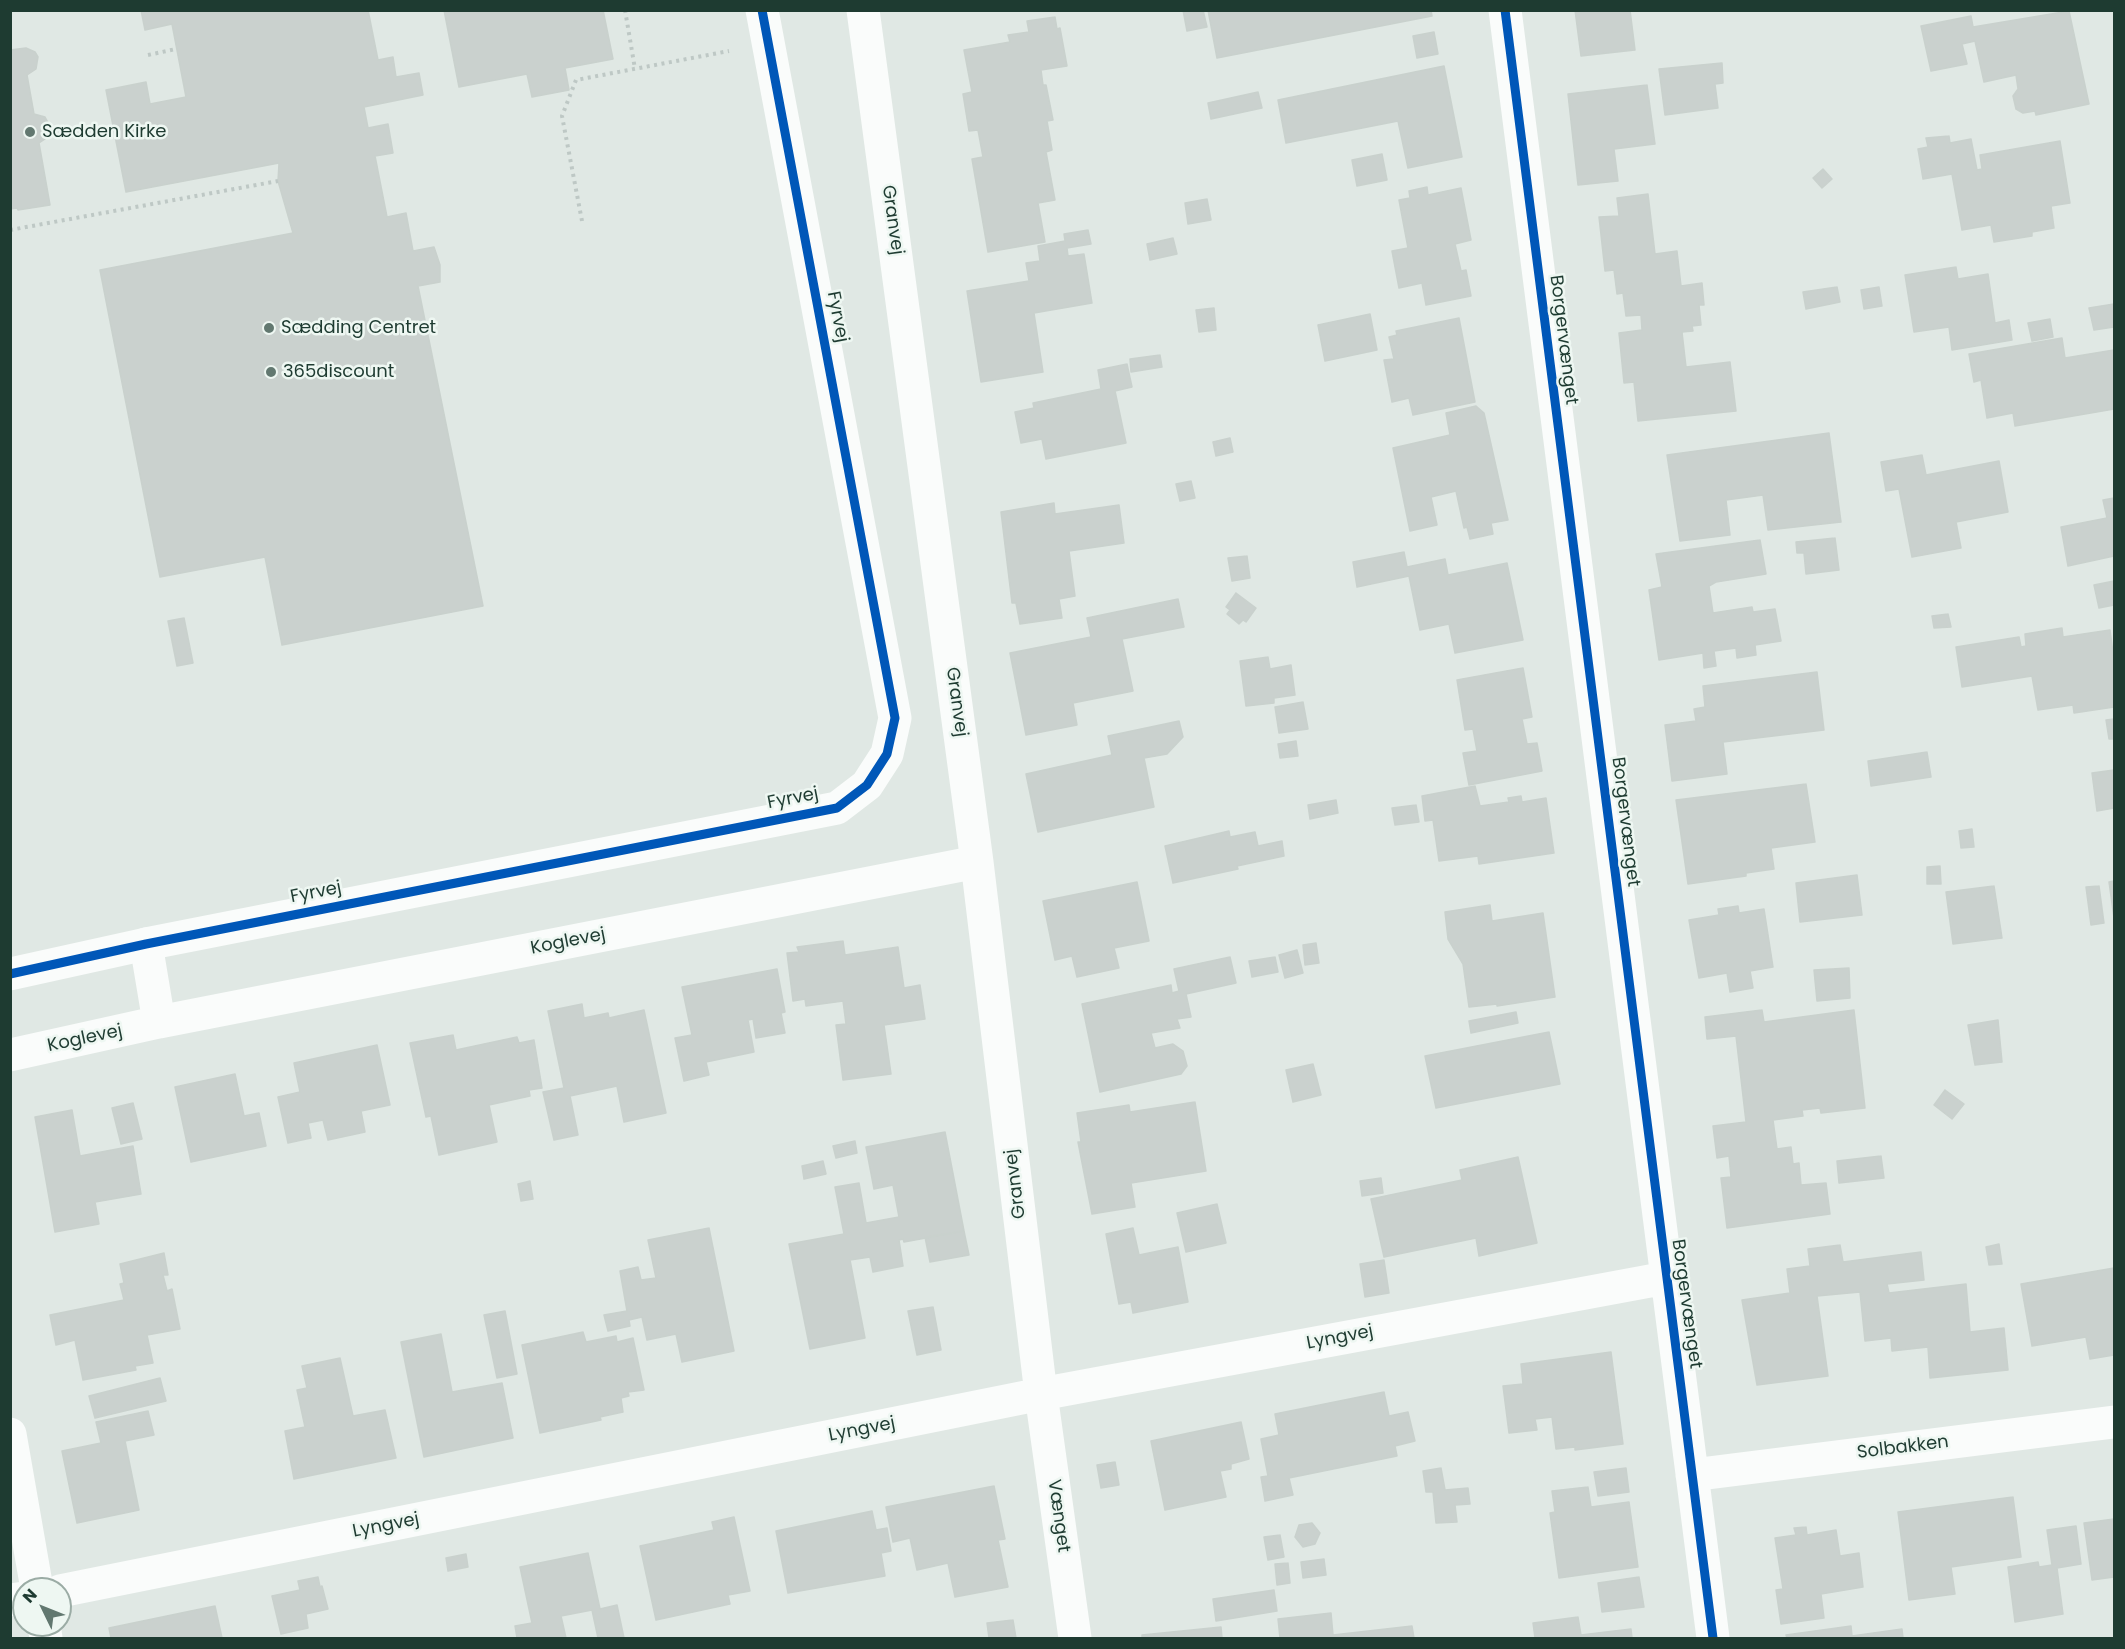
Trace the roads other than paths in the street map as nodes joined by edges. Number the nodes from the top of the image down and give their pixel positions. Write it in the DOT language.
graph roads {
  1 [pos="762,10"];
  2 [pos="864,10"];
  3 [pos="1505,10"];
  4 [pos="977,862"];
  5 [pos="146,944"];
  6 [pos="10,974"];
  7 [pos="159,1022"];
  8 [pos="10,1055"];
  9 [pos="1666,1278"];
  10 [pos="1041,1394"];
  11 [pos="2115,1422"];
  12 [pos="10,1434"];
  13 [pos="1692,1475"];
  14 [pos="35,1577"];
  15 [pos="72,1589"];
  16 [pos="1075,1638"];
  17 [pos="1713,1638"];
  1 -- 5 [label="street, Fyrvej"];
  2 -- 4 [label="street, Granvej"];
  3 -- 9 [label="street, Borgervænget"];
  4 -- 7 [label="street, Koglevej"];
  4 -- 10 [label="street, Granvej"];
  5 -- 6 [label="street, Fyrvej"];
  5 -- 7 [label="street"];
  7 -- 8 [label="street, Koglevej"];
  9 -- 10 [label="street, Lyngvej"];
  9 -- 13 [label="street, Borgervænget"];
  10 -- 15 [label="street, Lyngvej"];
  10 -- 16 [label="street, Vænget"];
  11 -- 13 [label="street, Solbakken"];
  12 -- 14 [label="street"];
  13 -- 17 [label="street, Borgervænget"];
}
